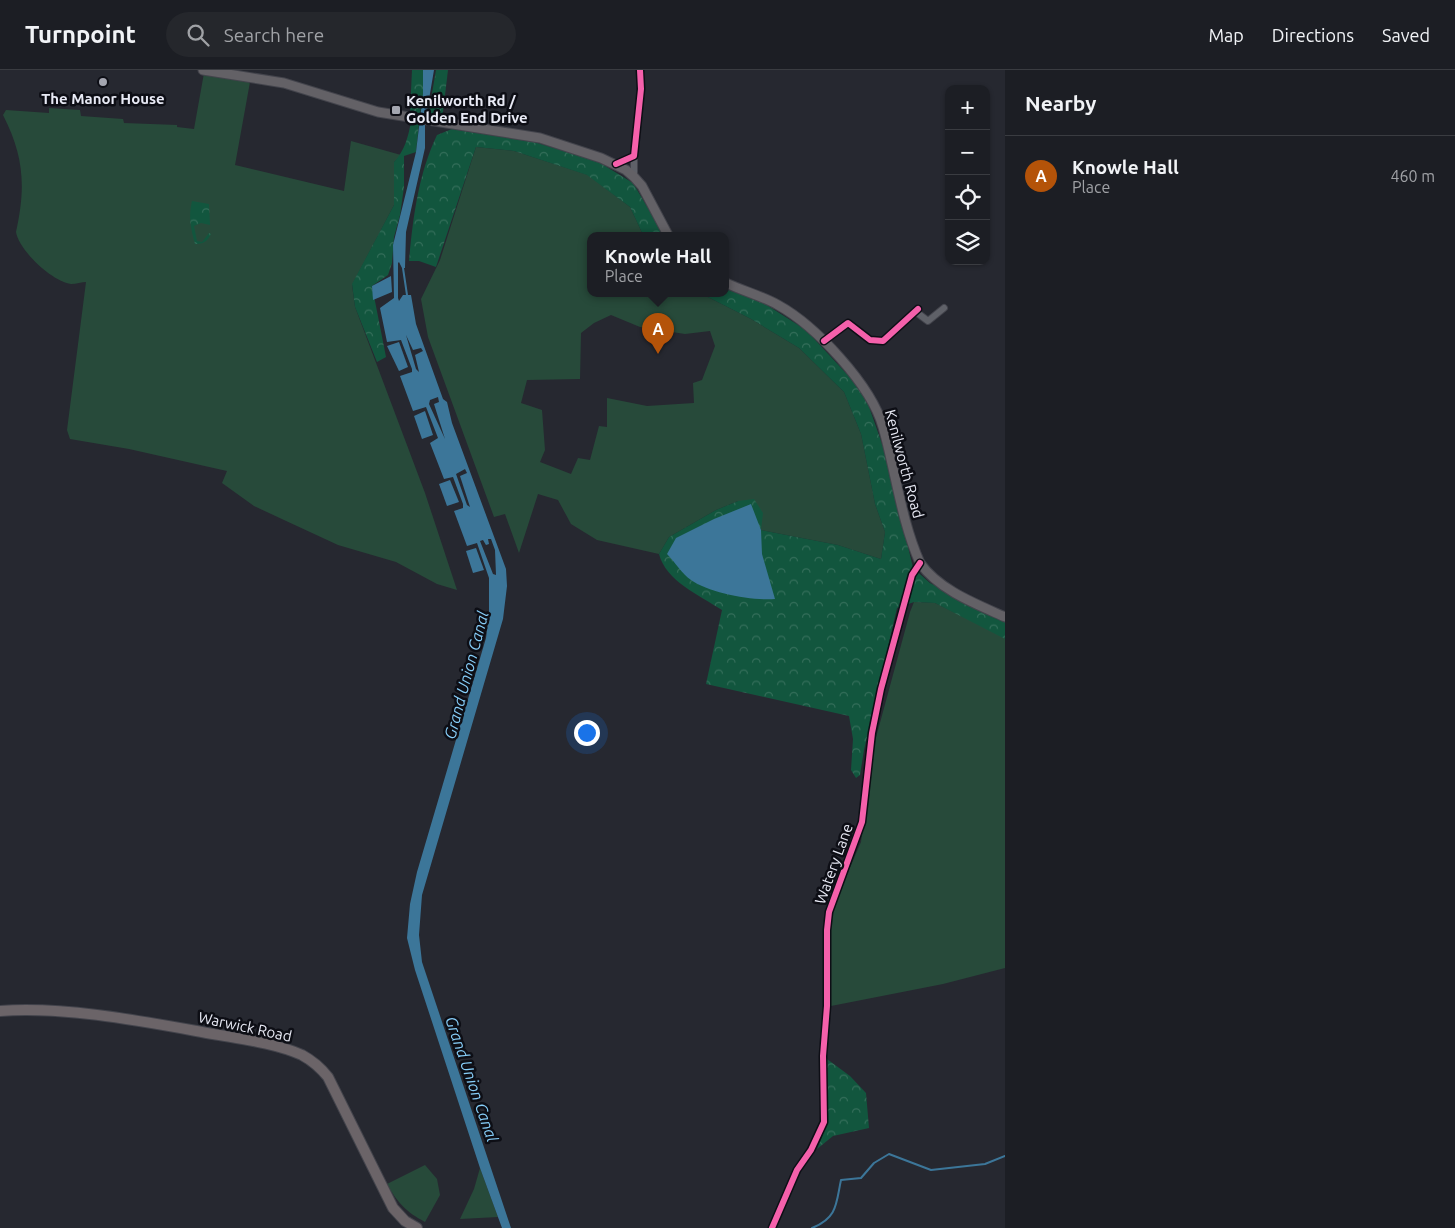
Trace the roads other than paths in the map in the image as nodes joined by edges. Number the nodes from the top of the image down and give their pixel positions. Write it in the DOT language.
graph roads {
  1 [pos="203,70"];
  2 [pos="640,70"];
  3 [pos="634,156"];
  4 [pos="616,164"];
  5 [pos="634,178"];
  6 [pos="666,232"];
  7 [pos="729,284"];
  8 [pos="944,308"];
  9 [pos="824,342"];
  10 [pos="920,563"];
  11 [pos="1005,617"];
  12 [pos="0,1011"];
  13 [pos="417,1228"];
  14 [pos="772,1228"];
  1 -- 4 [label="main road"];
  2 -- 3 [label="street"];
  3 -- 4 [label="street"];
  3 -- 5 [label="street"];
  4 -- 5 [label="main road"];
  5 -- 6 [label="main road"];
  7 -- 9 [label="main road, Kenilworth Road"];
  8 -- 9 [label="street"];
  9 -- 10 [label="main road, Kenilworth Road"];
  10 -- 11 [label="main road, Kenilworth Road"];
  10 -- 14 [label="street, Watery Lane"];
  12 -- 13 [label="main road, Warwick Road"];
}
